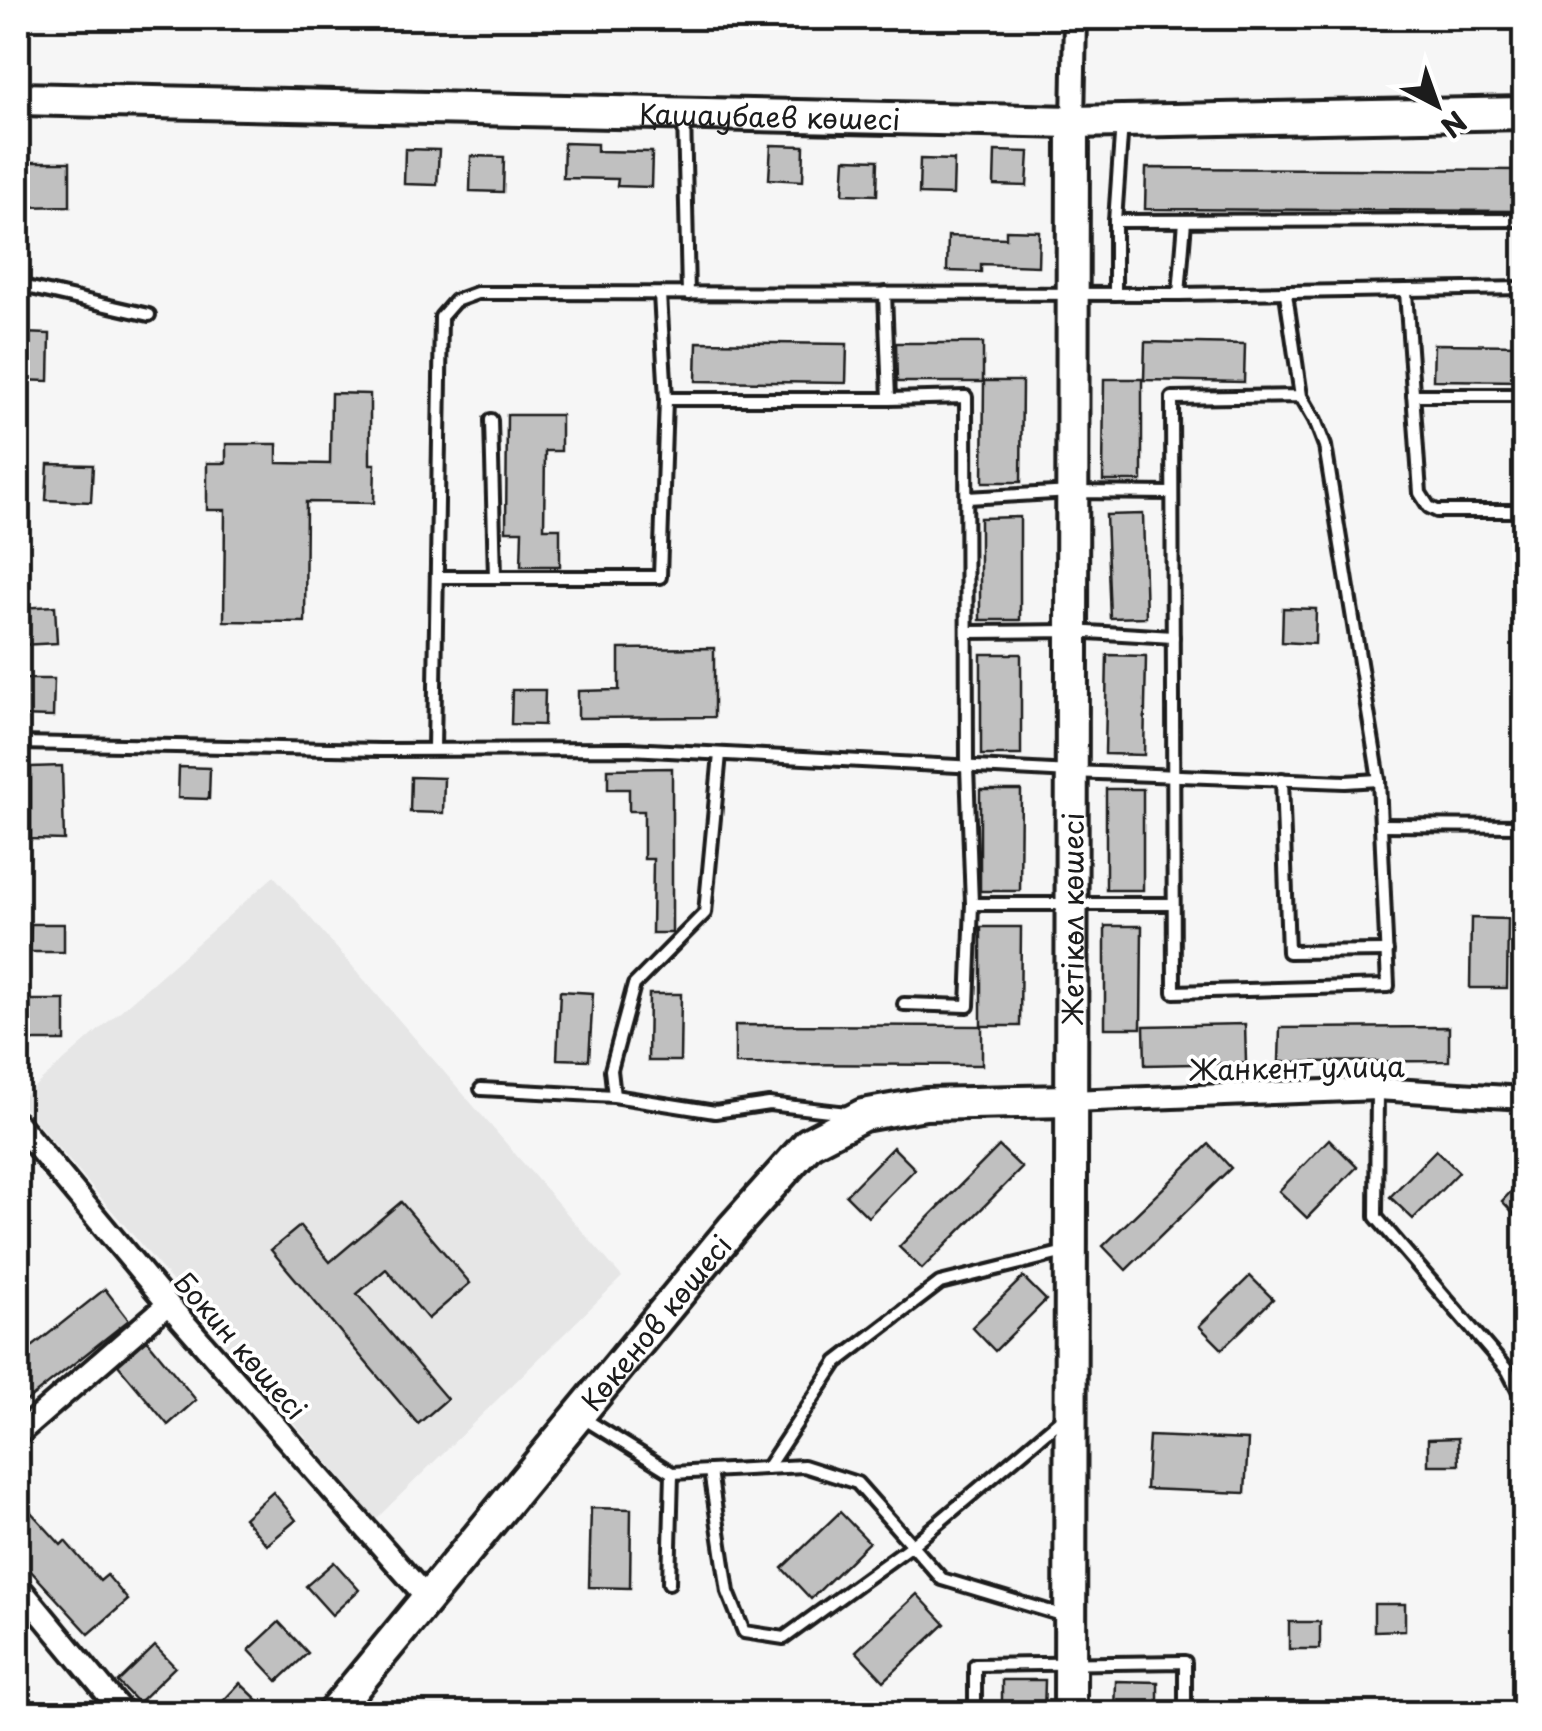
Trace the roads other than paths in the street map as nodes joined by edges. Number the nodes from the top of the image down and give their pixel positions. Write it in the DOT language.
graph roads {
  1 [pos="1074,18"];
  2 [pos="18,100"];
  3 [pos="1524,113"];
  4 [pos="684,114"];
  5 [pos="1122,121"];
  6 [pos="1073,122"];
  7 [pos="1524,220"];
  8 [pos="1115,221"];
  9 [pos="1184,221"];
  10 [pos="18,285"];
  11 [pos="1524,288"];
  12 [pos="1406,292"];
  13 [pos="885,293"];
  14 [pos="660,294"];
  15 [pos="688,294"];
  16 [pos="1072,294"];
  17 [pos="1116,294"];
  18 [pos="1179,294"];
  19 [pos="1286,294"];
  20 [pos="149,316"];
  21 [pos="1524,395"];
  22 [pos="1301,396"];
  23 [pos="1413,396"];
  24 [pos="889,398"];
  25 [pos="666,399"];
  26 [pos="491,420"];
  27 [pos="1072,492"];
  28 [pos="1172,493"];
  29 [pos="966,498"];
  30 [pos="1524,511"];
  31 [pos="439,577"];
  32 [pos="495,577"];
  33 [pos="1071,631"];
  34 [pos="967,632"];
  35 [pos="1172,638"];
  36 [pos="18,742"];
  37 [pos="434,749"];
  38 [pos="720,754"];
  39 [pos="967,767"];
  40 [pos="1071,772"];
  41 [pos="1173,775"];
  42 [pos="1282,779"];
  43 [pos="1379,780"];
  44 [pos="1381,825"];
  45 [pos="1524,826"];
  46 [pos="1071,902"];
  47 [pos="972,904"];
  48 [pos="1174,904"];
  49 [pos="1387,951"];
  50 [pos="904,1004"];
  51 [pos="481,1089"];
  52 [pos="1377,1089"];
  53 [pos="614,1096"];
  54 [pos="1524,1098"];
  55 [pos="1070,1100"];
  56 [pos="863,1115"];
  57 [pos="18,1124"];
  58 [pos="1070,1250"];
  59 [pos="168,1304"];
  60 [pos="1524,1402"];
  61 [pos="1070,1411"];
  62 [pos="578,1415"];
  63 [pos="18,1434"];
  64 [pos="768,1468"];
  65 [pos="710,1471"];
  66 [pos="672,1473"];
  67 [pos="912,1545"];
  68 [pos="668,1584"];
  69 [pos="18,1586"];
  70 [pos="426,1598"];
  71 [pos="1070,1617"];
  72 [pos="1070,1662"];
  73 [pos="124,1714"];
  74 [pos="332,1714"];
  75 [pos="975,1714"];
  76 [pos="1070,1714"];
  77 [pos="1185,1714"];
  1 -- 6 [label="street"];
  2 -- 4 [label="street, Қашаубаев көшесі"];
  3 -- 5 [label="street, Қашаубаев көшесі"];
  4 -- 6 [label="street, Қашаубаев көшесі"];
  4 -- 15 [label="lane"];
  5 -- 6 [label="street, Қашаубаев көшесі"];
  5 -- 8 [label="lane"];
  6 -- 16 [label="street, Жетікөл көшесі"];
  7 -- 9 [label="lane"];
  8 -- 9 [label="lane"];
  8 -- 17 [label="lane"];
  9 -- 18 [label="lane"];
  10 -- 20 [label="lane"];
  11 -- 12 [label="lane"];
  12 -- 19 [label="lane"];
  12 -- 23 [label="lane"];
  13 -- 15 [label="lane"];
  13 -- 16 [label="lane"];
  13 -- 24 [label="lane"];
  14 -- 15 [label="lane"];
  14 -- 25 [label="lane"];
  14 -- 31 [label="lane"];
  16 -- 17 [label="lane"];
  16 -- 27 [label="street, Жетікөл көшесі"];
  17 -- 18 [label="lane"];
  18 -- 19 [label="lane"];
  19 -- 22 [label="lane"];
  21 -- 23 [label="lane"];
  22 -- 28 [label="lane"];
  22 -- 43 [label="lane"];
  23 -- 30 [label="lane"];
  24 -- 25 [label="lane"];
  24 -- 29 [label="lane"];
  25 -- 32 [label="lane"];
  26 -- 32 [label="lane"];
  27 -- 28 [label="lane"];
  27 -- 29 [label="lane"];
  27 -- 33 [label="street, Жетікөл көшесі"];
  28 -- 35 [label="lane"];
  29 -- 34 [label="lane"];
  31 -- 32 [label="lane"];
  31 -- 37 [label="lane"];
  33 -- 34 [label="lane"];
  33 -- 35 [label="lane"];
  33 -- 40 [label="street, Жетікөл көшесі"];
  34 -- 39 [label="lane"];
  35 -- 41 [label="lane"];
  36 -- 37 [label="lane"];
  37 -- 38 [label="lane"];
  38 -- 39 [label="lane"];
  38 -- 53 [label="lane"];
  39 -- 40 [label="lane"];
  39 -- 47 [label="lane"];
  40 -- 41 [label="lane"];
  40 -- 46 [label="street, Жетікөл көшесі"];
  41 -- 42 [label="lane"];
  41 -- 48 [label="lane"];
  42 -- 43 [label="lane"];
  42 -- 49 [label="lane"];
  43 -- 44 [label="lane"];
  44 -- 45 [label="lane"];
  44 -- 49 [label="lane"];
  46 -- 47 [label="lane"];
  46 -- 48 [label="lane"];
  46 -- 55 [label="street, Жетікөл көшесі"];
  47 -- 50 [label="lane"];
  48 -- 49 [label="lane"];
  51 -- 53 [label="lane"];
  52 -- 54 [label="street, Жанкент улица"];
  52 -- 55 [label="street, Жанкент улица"];
  52 -- 60 [label="lane"];
  53 -- 56 [label="lane"];
  55 -- 56 [label="street, Көкенов көшесі"];
  55 -- 58 [label="street, Жетікөл көшесі"];
  56 -- 62 [label="street, Көкенов көшесі"];
  57 -- 59 [label="street, Бокин көшесі"];
  58 -- 61 [label="street, Жетікөл көшесі"];
  58 -- 64 [label="lane"];
  59 -- 63 [label="street"];
  59 -- 70 [label="street, Бокин көшесі"];
  61 -- 67 [label="lane"];
  61 -- 71 [label="street, Жетікөл көшесі"];
  62 -- 66 [label="lane"];
  62 -- 70 [label="street, Көкенов көшесі"];
  64 -- 65 [label="lane"];
  64 -- 67 [label="lane"];
  65 -- 66 [label="lane"];
  65 -- 67 [label="lane"];
  66 -- 68 [label="lane"];
  67 -- 71 [label="lane"];
  69 -- 73 [label="street"];
  70 -- 74 [label="street, Көкенов көшесі"];
  71 -- 72 [label="street, Жетікөл көшесі"];
  72 -- 75 [label="lane"];
  72 -- 76 [label="street, Жетікөл көшесі"];
  72 -- 77 [label="lane"];
}
